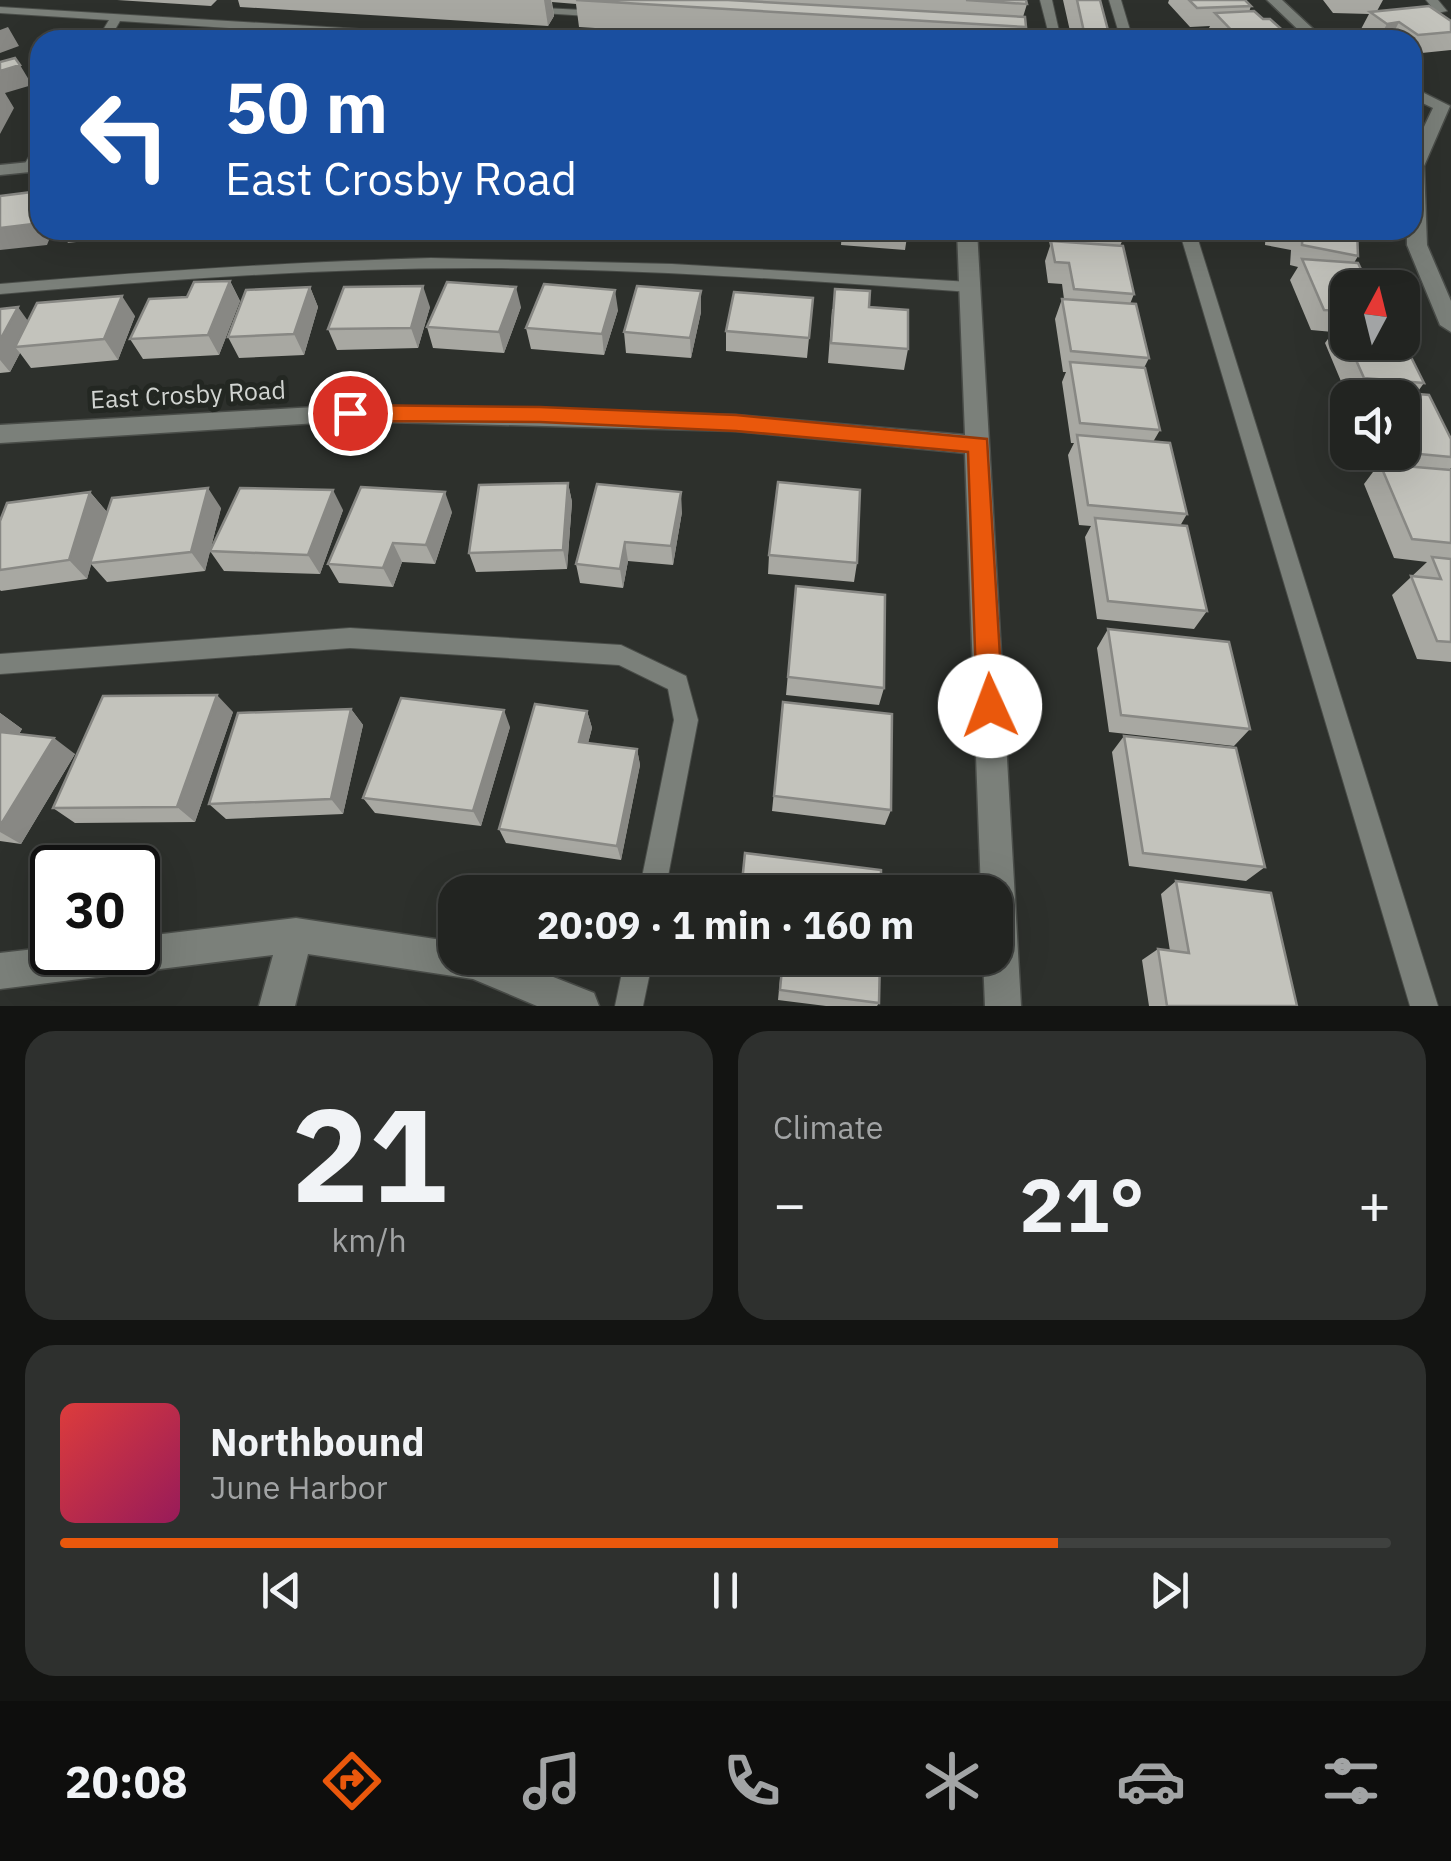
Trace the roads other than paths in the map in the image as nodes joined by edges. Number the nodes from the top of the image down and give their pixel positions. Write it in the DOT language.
graph roads {
  1 [pos="1046,0"];
  2 [pos="1115,0"];
  3 [pos="1274,0"];
  4 [pos="1432,0"];
  5 [pos="516,8"];
  6 [pos="0,10"];
  7 [pos="1440,12"];
  8 [pos="611,14"];
  9 [pos="117,17"];
  10 [pos="109,30"];
  11 [pos="318,30"];
  12 [pos="1054,30"];
  13 [pos="1125,30"];
  14 [pos="1307,30"];
  15 [pos="1422,95"];
  16 [pos="1447,103"];
  17 [pos="1422,152"];
  18 [pos="30,167"];
  19 [pos="0,170"];
  20 [pos="968,240"];
  21 [pos="1190,240"];
  22 [pos="1417,240"];
  23 [pos="970,287"];
  24 [pos="0,289"];
  25 [pos="1451,325"];
  26 [pos="0,434"];
  27 [pos="979,444"];
  28 [pos="0,664"];
  29 [pos="655,875"];
  30 [pos="296,935"];
  31 [pos="0,971"];
  32 [pos="635,975"];
  33 [pos="277,1006"];
  34 [pos="581,1006"];
  35 [pos="629,1006"];
  36 [pos="1003,1006"];
  37 [pos="1424,1006"];
  1 -- 12 [label="lane"];
  2 -- 13 [label="lane"];
  3 -- 14 [label="street"];
  4 -- 7 [label="lane"];
  5 -- 8 [label="lane"];
  6 -- 9 [label="lane"];
  9 -- 10 [label="lane"];
  9 -- 11 [label="lane"];
  15 -- 16 [label="street"];
  16 -- 17 [label="street"];
  18 -- 19 [label="street"];
  20 -- 23 [label="street"];
  21 -- 37 [label="lane"];
  22 -- 25 [label="street"];
  23 -- 24 [label="lane"];
  23 -- 27 [label="street"];
  26 -- 27 [label="street, East Crosby Road"];
  27 -- 36 [label="street"];
  28 -- 29 [label="lane"];
  30 -- 31 [label="street"];
  30 -- 33 [label="street"];
  30 -- 34 [label="street"];
  32 -- 35 [label="lane"];
}
